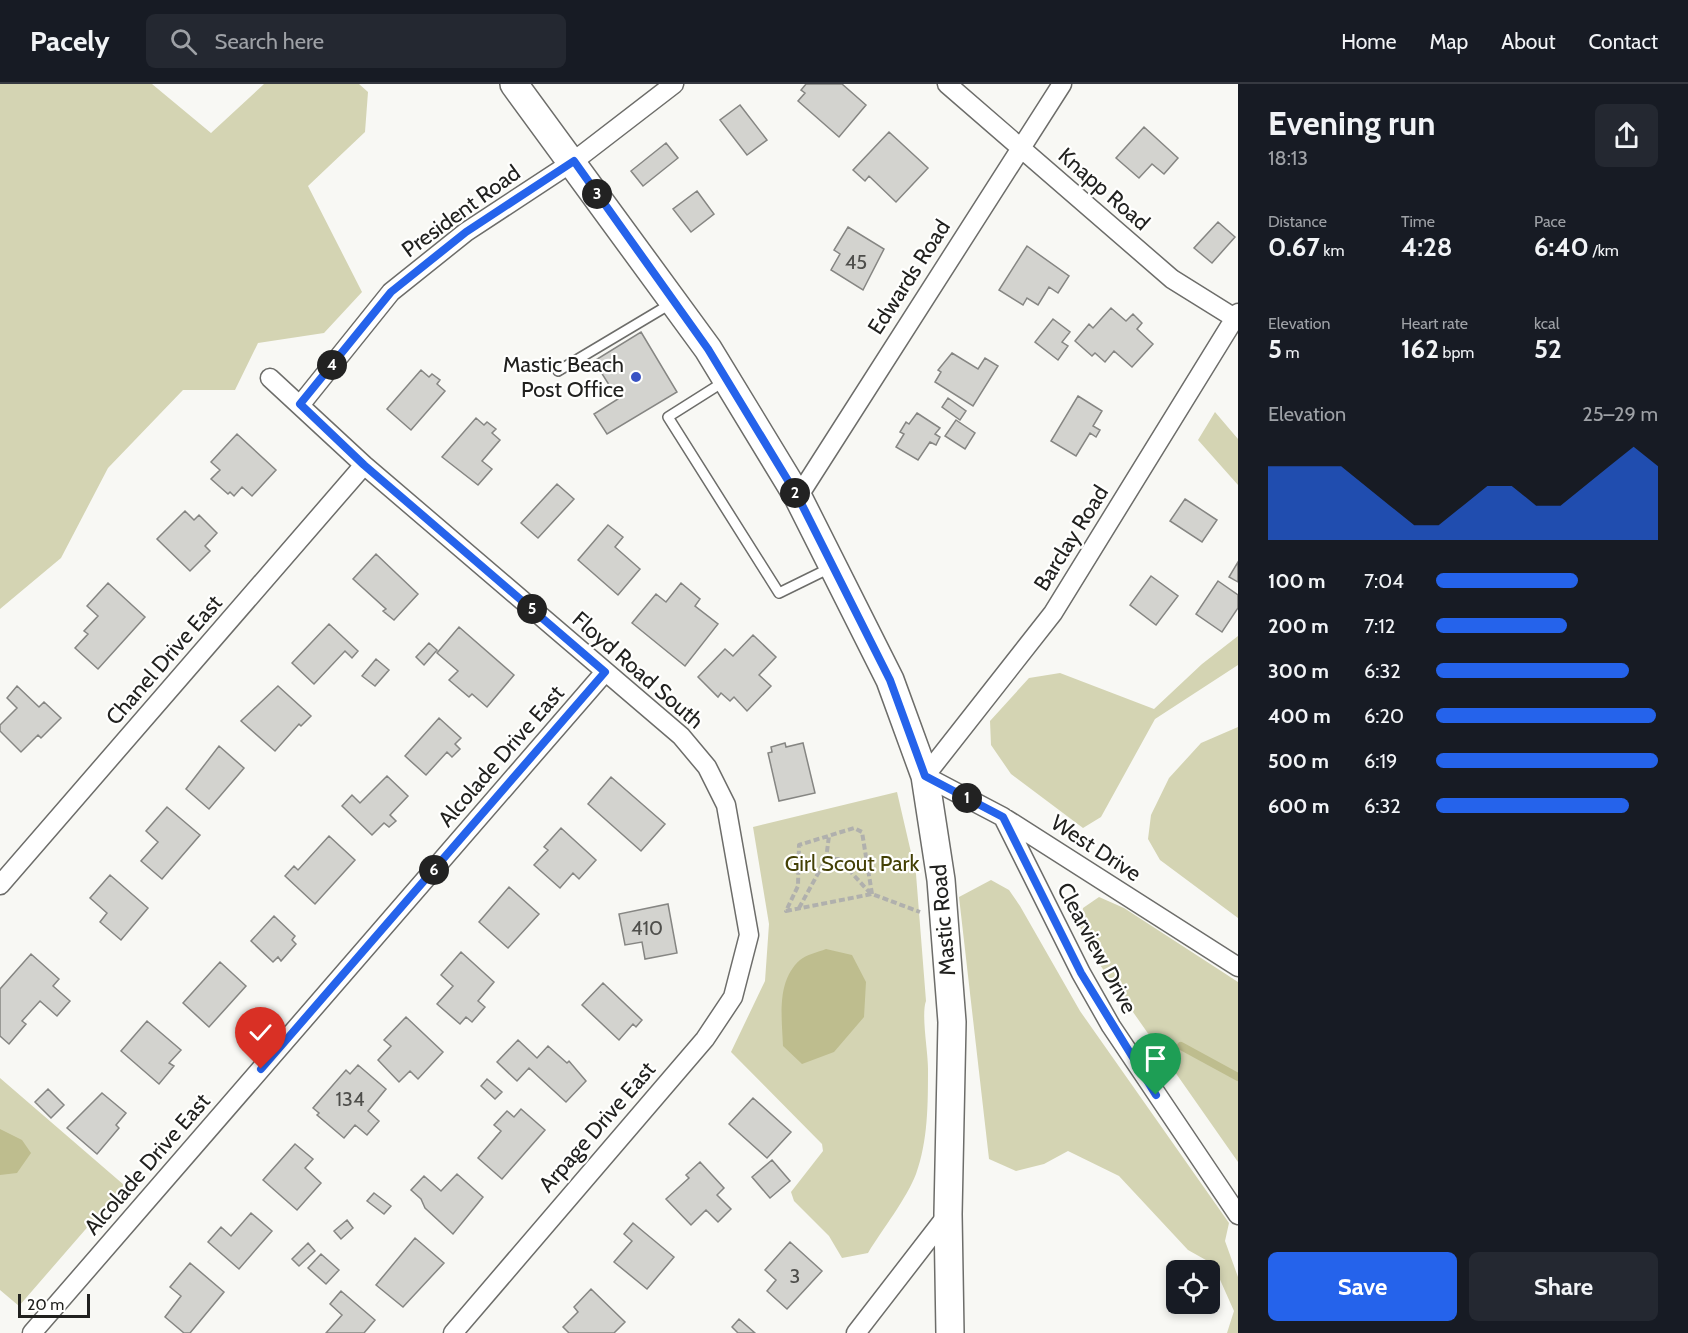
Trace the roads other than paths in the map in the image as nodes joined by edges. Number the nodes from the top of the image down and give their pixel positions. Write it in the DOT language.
graph roads {
  1 [pos="514,84"];
  2 [pos="674,84"];
  3 [pos="947,84"];
  4 [pos="1062,84"];
  5 [pos="1021,148"];
  6 [pos="574,161"];
  7 [pos="675,301"];
  8 [pos="1237,317"];
  9 [pos="558,371"];
  10 [pos="270,378"];
  11 [pos="727,379"];
  12 [pos="300,404"];
  13 [pos="364,465"];
  14 [pos="798,497"];
  15 [pos="833,566"];
  16 [pos="605,672"];
  17 [pos="925,776"];
  18 [pos="1003,817"];
  19 [pos="0,885"];
  20 [pos="748,935"];
  21 [pos="1238,967"];
  22 [pos="948,1214"];
  23 [pos="1238,1215"];
  24 [pos="32,1333"];
  25 [pos="453,1333"];
  26 [pos="856,1333"];
  27 [pos="950,1333"];
  1 -- 6 [label="main road, Mastic Road"];
  2 -- 6 [label="street, President Road"];
  3 -- 5 [label="street, Knapp Road"];
  4 -- 5 [label="street, Edwards Road"];
  5 -- 8 [label="street, Knapp Road"];
  5 -- 14 [label="street, Edwards Road"];
  6 -- 7 [label="main road, Mastic Road"];
  6 -- 12 [label="street, President Road"];
  7 -- 9 [label="lane"];
  7 -- 11 [label="main road, Mastic Road"];
  8 -- 17 [label="street, Barclay Road"];
  10 -- 12 [label="street, Floyd Road South"];
  11 -- 14 [label="main road, Mastic Road"];
  11 -- 15 [label="lane"];
  12 -- 13 [label="street, Floyd Road South"];
  13 -- 16 [label="street, Floyd Road South"];
  13 -- 19 [label="street, Chanel Drive East"];
  14 -- 15 [label="main road, Mastic Road"];
  15 -- 17 [label="main road, Mastic Road"];
  16 -- 20 [label="street, Floyd Road South"];
  16 -- 24 [label="street, Alcolade Drive East"];
  17 -- 18 [label="street, West Drive"];
  17 -- 22 [label="main road, Mastic Road"];
  18 -- 21 [label="street, West Drive"];
  18 -- 23 [label="street, Clearview Drive"];
  20 -- 25 [label="street, Arpage Drive East"];
  22 -- 26 [label="street"];
  22 -- 27 [label="main road, Mastic Road"];
}
